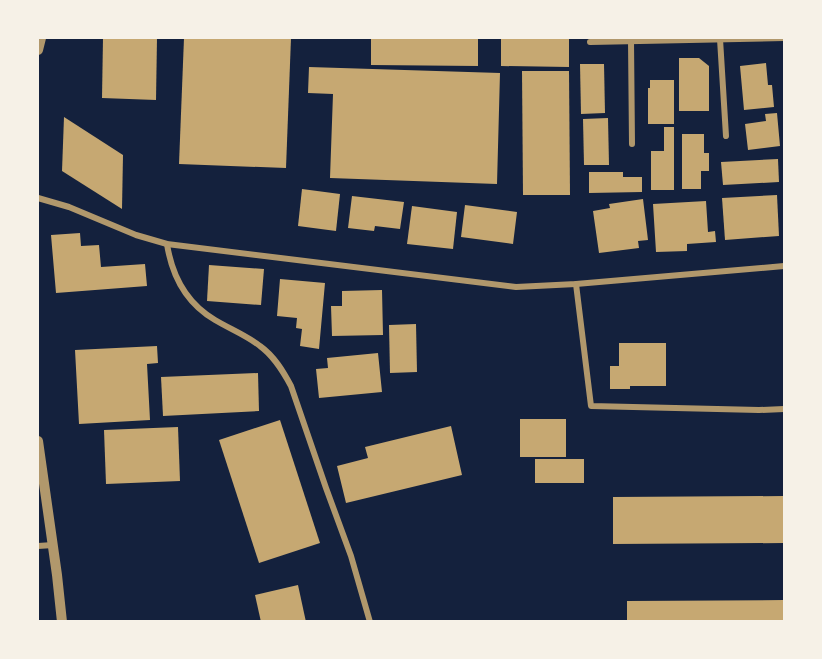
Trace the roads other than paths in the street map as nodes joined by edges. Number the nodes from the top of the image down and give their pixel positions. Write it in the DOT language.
graph roads {
  1 [pos="41,38"];
  2 [pos="784,38"];
  3 [pos="720,39"];
  4 [pos="631,41"];
  5 [pos="590,42"];
  6 [pos="38,50"];
  7 [pos="726,136"];
  8 [pos="633,144"];
  9 [pos="38,198"];
  10 [pos="166,244"];
  11 [pos="784,266"];
  12 [pos="576,284"];
  13 [pos="784,409"];
  14 [pos="38,441"];
  15 [pos="53,545"];
  16 [pos="38,546"];
  17 [pos="62,621"];
  18 [pos="370,621"];
  1 -- 6 [label="street"];
  2 -- 3 [label="street"];
  3 -- 4 [label="street"];
  3 -- 7 [label="street"];
  4 -- 5 [label="street"];
  4 -- 8 [label="street"];
  9 -- 10 [label="street"];
  10 -- 12 [label="street"];
  10 -- 18 [label="street"];
  11 -- 12 [label="street"];
  12 -- 13 [label="street"];
  14 -- 15 [label="street"];
  15 -- 16 [label="street"];
  15 -- 17 [label="street"];
}
